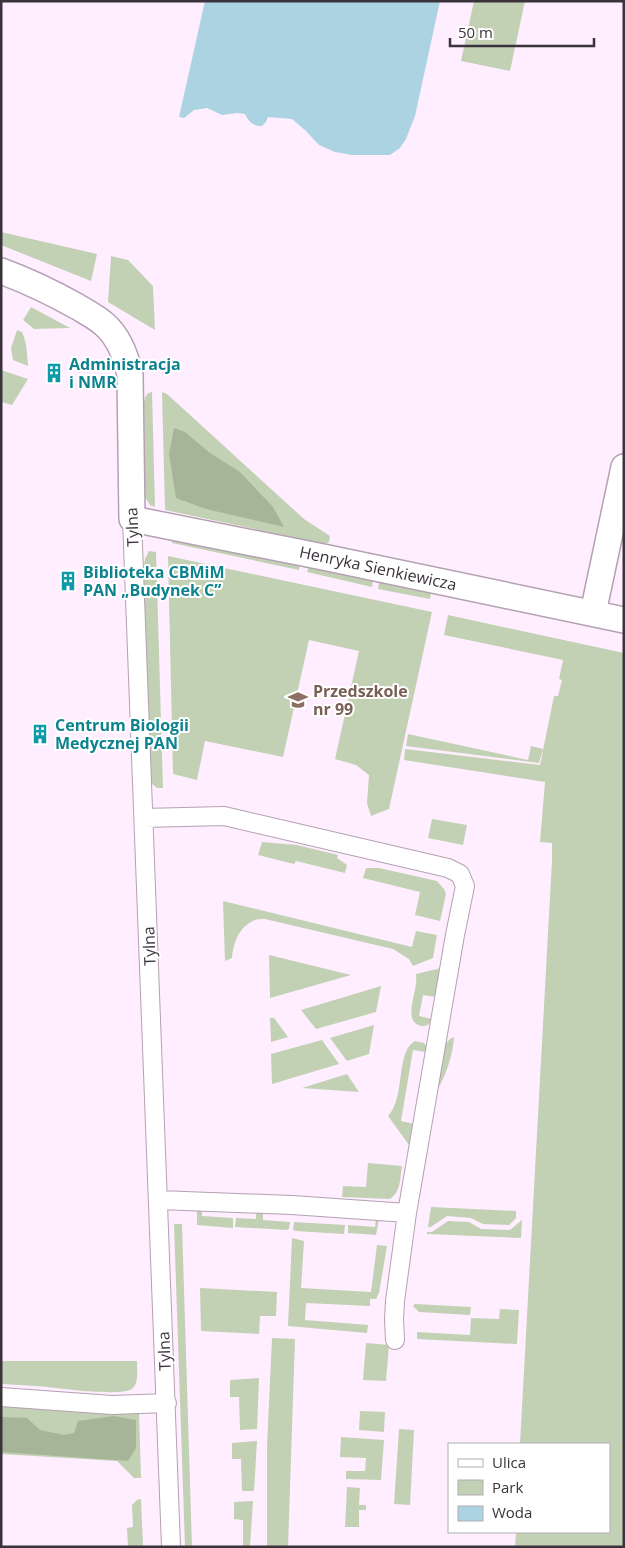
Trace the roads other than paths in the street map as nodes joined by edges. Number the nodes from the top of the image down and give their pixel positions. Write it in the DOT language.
graph roads {
  1 [pos="1,271"];
  2 [pos="624,468"];
  3 [pos="132,519"];
  4 [pos="593,613"];
  5 [pos="624,620"];
  6 [pos="144,818"];
  7 [pos="159,1200"];
  8 [pos="407,1213"];
  9 [pos="395,1340"];
  10 [pos="1,1397"];
  11 [pos="167,1403"];
  12 [pos="171,1547"];
  1 -- 3 [label="street, Tylna"];
  2 -- 4 [label="street"];
  3 -- 4 [label="street, Henryka Sienkiewicza"];
  3 -- 6 [label="street, Tylna"];
  4 -- 5 [label="street, Henryka Sienkiewicza"];
  6 -- 7 [label="street, Tylna"];
  6 -- 8 [label="street"];
  7 -- 8 [label="street"];
  7 -- 11 [label="street, Tylna"];
  8 -- 9 [label="street"];
  10 -- 11 [label="street"];
  11 -- 12 [label="street, Tylna"];
}
